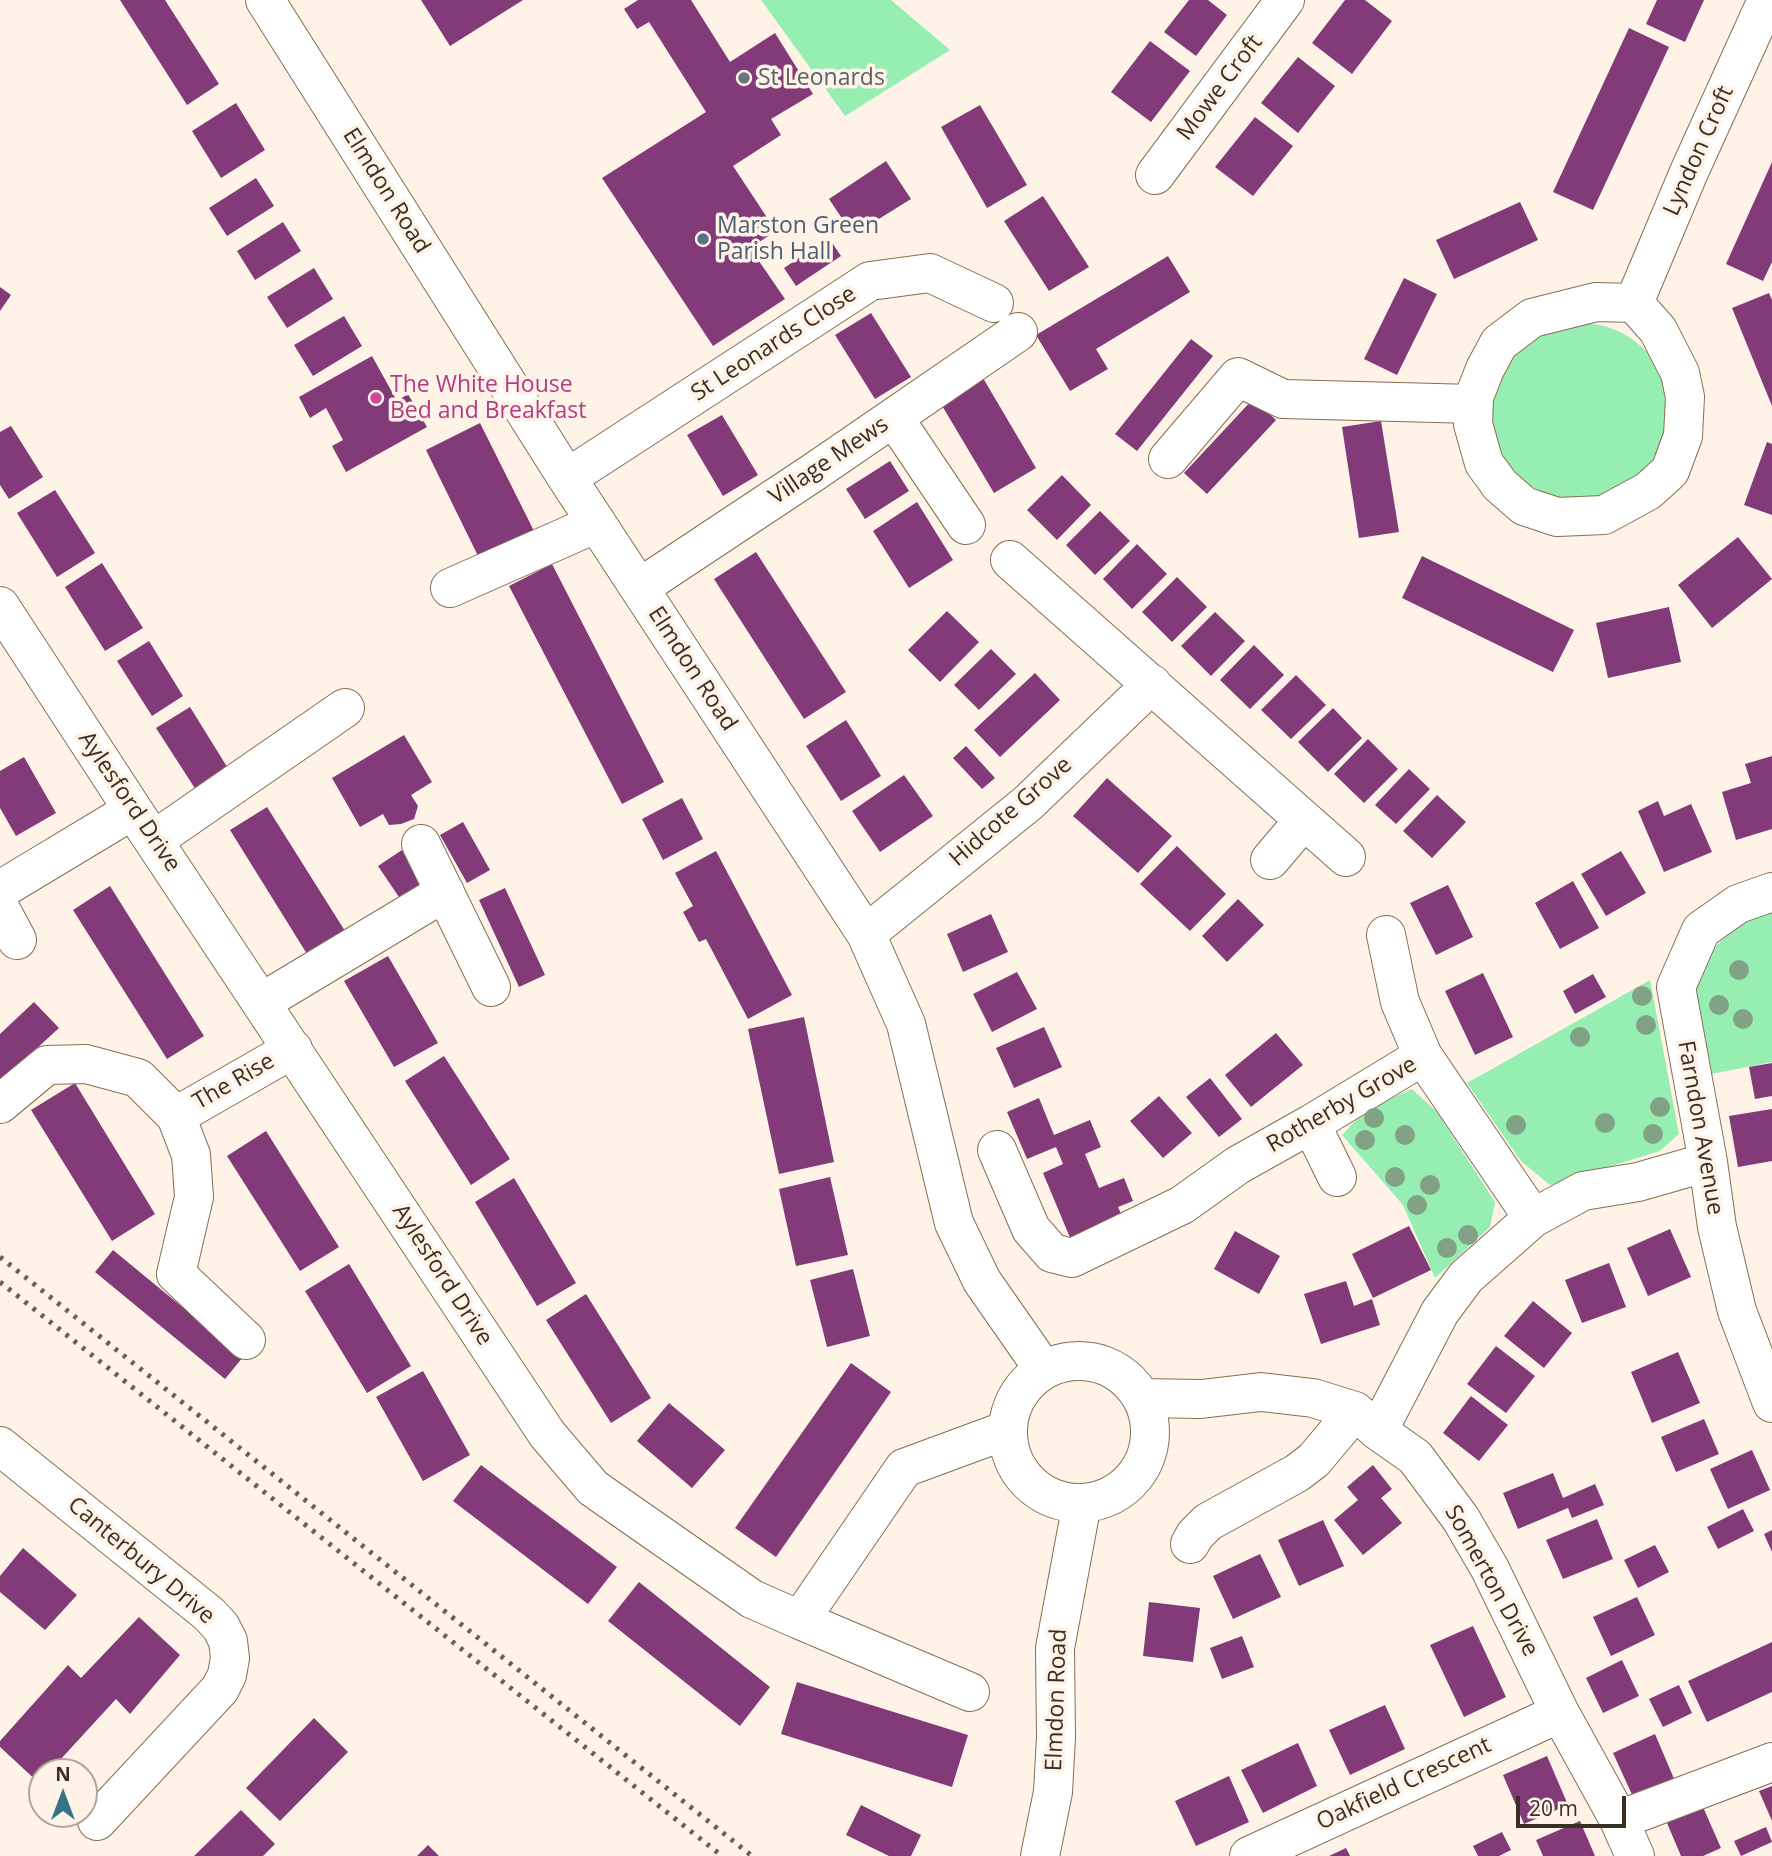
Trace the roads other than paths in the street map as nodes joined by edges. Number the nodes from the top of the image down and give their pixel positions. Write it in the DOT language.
graph roads {
  1 [pos="265,0"];
  2 [pos="1285,0"];
  3 [pos="1767,0"];
  4 [pos="1155,175"];
  5 [pos="994,303"];
  6 [pos="1634,303"];
  7 [pos="1018,332"];
  8 [pos="1474,404"];
  9 [pos="894,418"];
  10 [pos="1168,459"];
  11 [pos="567,478"];
  12 [pos="597,523"];
  13 [pos="966,524"];
  14 [pos="1010,560"];
  15 [pos="450,588"];
  16 [pos="639,588"];
  17 [pos="0,606"];
  18 [pos="1152,684"];
  19 [pos="345,708"];
  20 [pos="1304,821"];
  21 [pos="143,825"];
  22 [pos="421,844"];
  23 [pos="1346,857"];
  24 [pos="1270,860"];
  25 [pos="0,890"];
  26 [pos="445,892"];
  27 [pos="1772,892"];
  28 [pos="866,934"];
  29 [pos="1387,935"];
  30 [pos="491,988"];
  31 [pos="262,1002"];
  32 [pos="293,1049"];
  33 [pos="1423,1056"];
  34 [pos="0,1104"];
  35 [pos="176,1116"];
  36 [pos="1311,1124"];
  37 [pos="997,1150"];
  38 [pos="1708,1163"];
  39 [pos="1337,1177"];
  40 [pos="1533,1218"];
  41 [pos="246,1340"];
  42 [pos="1044,1370"];
  43 [pos="1142,1398"];
  44 [pos="1772,1403"];
  45 [pos="1366,1421"];
  46 [pos="1007,1430"];
  47 [pos="0,1446"];
  48 [pos="1082,1503"];
  49 [pos="1190,1544"];
  50 [pos="800,1620"];
  51 [pos="970,1692"];
  52 [pos="1560,1713"];
  53 [pos="1772,1762"];
  54 [pos="98,1820"];
  55 [pos="1619,1820"];
  56 [pos="1040,1856"];
  57 [pos="1249,1856"];
  58 [pos="1635,1856"];
  1 -- 11 [label="street, Elmdon Road"];
  2 -- 4 [label="street, Mowe Croft"];
  3 -- 6 [label="street, Lyndon Croft"];
  5 -- 11 [label="street, St Leonards Close"];
  6 -- 8 [label="street"];
  6 -- 8 [label="street"];
  7 -- 9 [label="street, Village Mews"];
  8 -- 10 [label="street"];
  9 -- 13 [label="street"];
  9 -- 16 [label="street, Village Mews"];
  11 -- 12 [label="street, Elmdon Road"];
  12 -- 15 [label="street"];
  12 -- 16 [label="street, Elmdon Road"];
  14 -- 18 [label="street"];
  16 -- 28 [label="street, Elmdon Road"];
  17 -- 21 [label="street, Aylesford Drive"];
  18 -- 20 [label="street"];
  18 -- 28 [label="street, Hidcote Grove"];
  19 -- 21 [label="street"];
  20 -- 23 [label="street"];
  20 -- 24 [label="street"];
  21 -- 25 [label="street"];
  21 -- 31 [label="street, Aylesford Drive"];
  22 -- 26 [label="street"];
  26 -- 30 [label="street"];
  26 -- 31 [label="street"];
  27 -- 38 [label="street, Farndon Avenue"];
  28 -- 42 [label="street, Elmdon Road"];
  29 -- 33 [label="street"];
  31 -- 32 [label="street, Aylesford Drive"];
  32 -- 35 [label="street, The Rise"];
  32 -- 50 [label="street, Aylesford Drive"];
  33 -- 36 [label="street, Rotherby Grove"];
  33 -- 40 [label="street, Rotherby Grove"];
  34 -- 35 [label="street, The Rise"];
  35 -- 41 [label="street, The Rise"];
  36 -- 37 [label="street, Rotherby Grove"];
  36 -- 39 [label="street"];
  38 -- 40 [label="street"];
  38 -- 44 [label="street, Farndon Avenue"];
  40 -- 45 [label="street"];
  42 -- 43 [label="street"];
  42 -- 46 [label="street"];
  43 -- 45 [label="street, Somerton Drive"];
  43 -- 48 [label="street"];
  45 -- 49 [label="street"];
  45 -- 52 [label="street, Somerton Drive"];
  46 -- 48 [label="street"];
  46 -- 50 [label="street"];
  47 -- 54 [label="street, Canterbury Drive"];
  48 -- 56 [label="street, Elmdon Road"];
  50 -- 51 [label="street, Aylesford Drive"];
  52 -- 55 [label="street, Somerton Drive"];
  52 -- 57 [label="street, Oakfield Crescent"];
  53 -- 55 [label="street"];
  55 -- 58 [label="street, Somerton Drive"];
}
